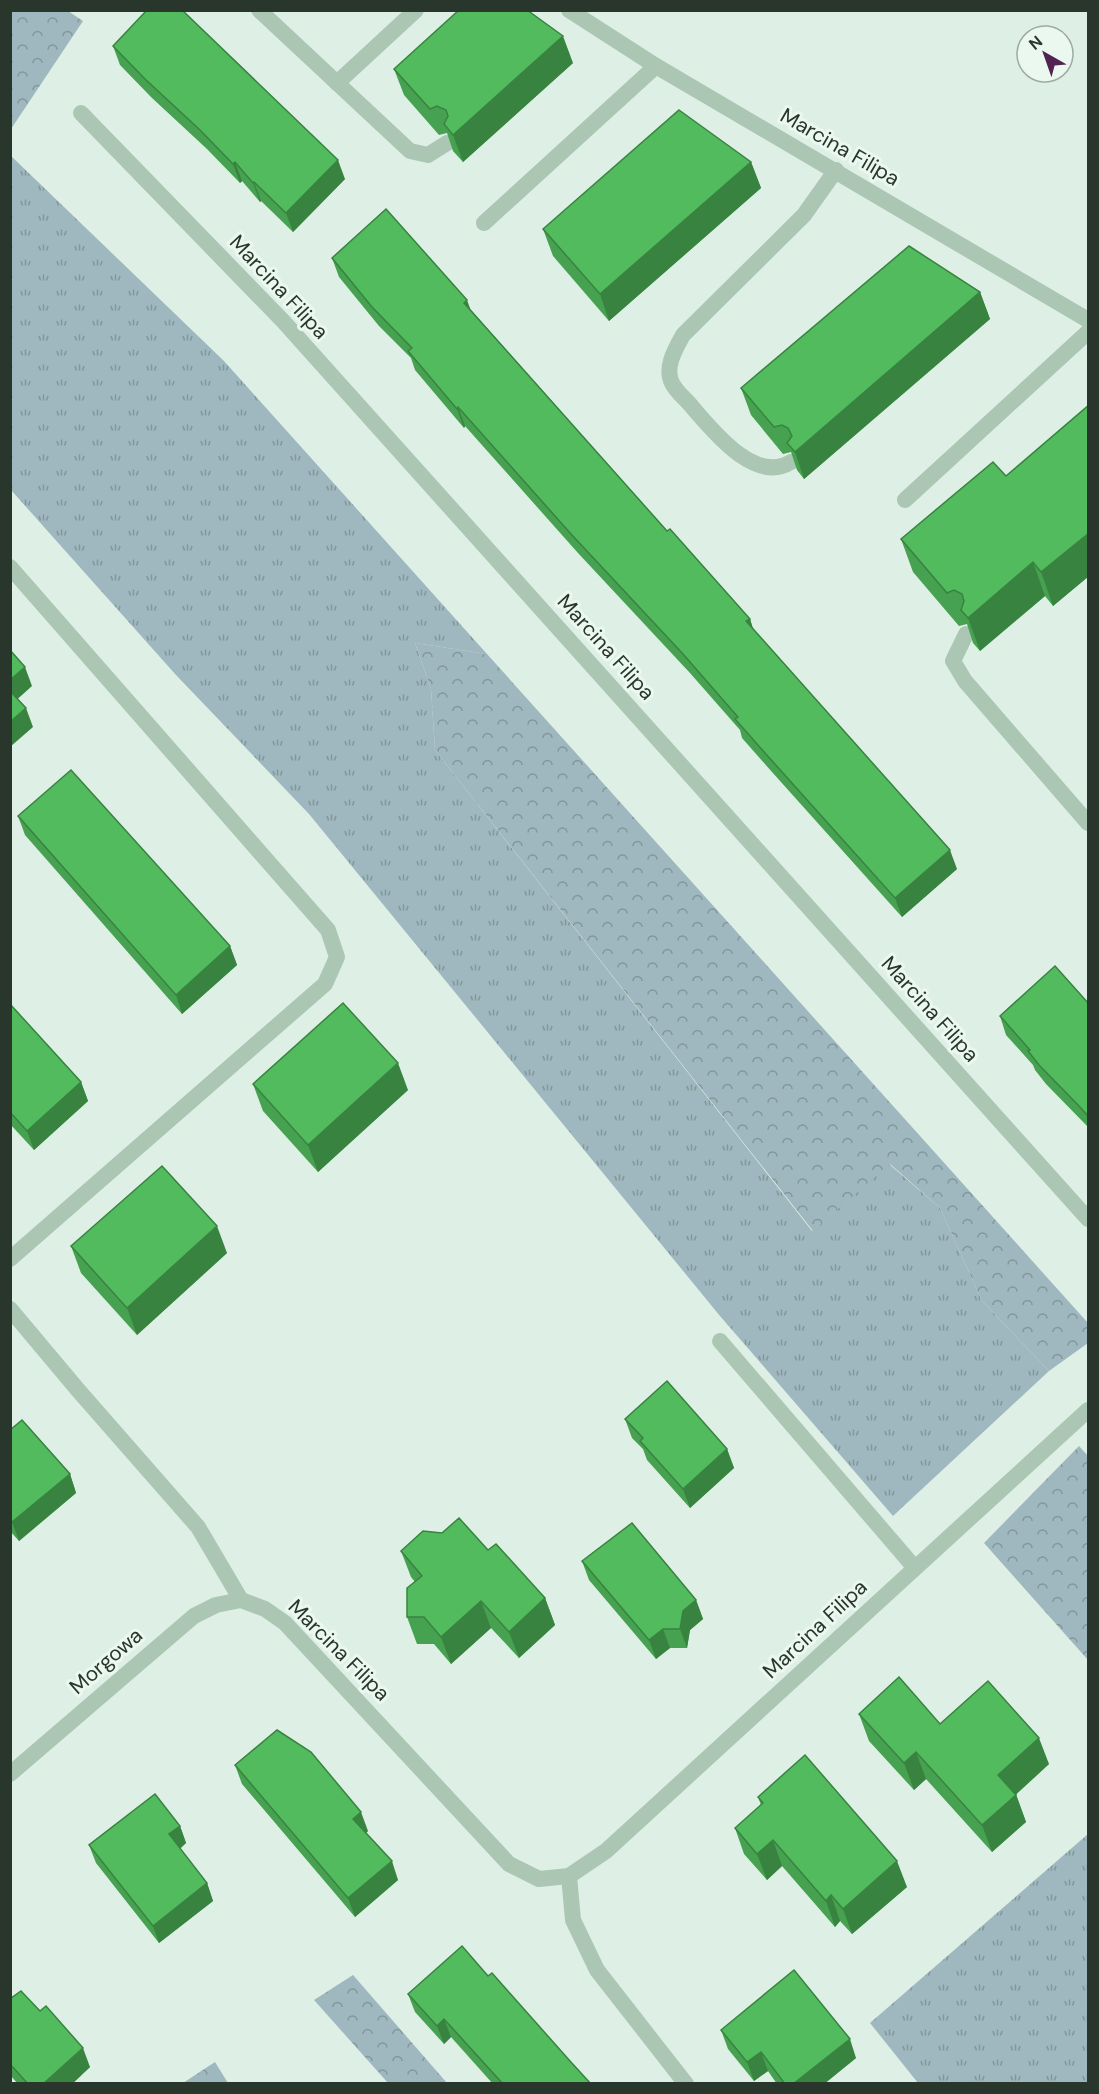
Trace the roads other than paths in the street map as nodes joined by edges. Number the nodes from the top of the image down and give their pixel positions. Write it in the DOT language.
graph roads {
  1 [pos="259,10"];
  2 [pos="416,10"];
  3 [pos="569,10"];
  4 [pos="656,66"];
  5 [pos="337,82"];
  6 [pos="81,113"];
  7 [pos="447,143"];
  8 [pos="836,170"];
  9 [pos="484,223"];
  10 [pos="1089,320"];
  11 [pos="1089,332"];
  12 [pos="791,462"];
  13 [pos="905,500"];
  14 [pos="10,567"];
  15 [pos="966,634"];
  16 [pos="1089,823"];
  17 [pos="1089,1219"];
  18 [pos="10,1259"];
  19 [pos="10,1309"];
  20 [pos="720,1341"];
  21 [pos="1089,1410"];
  22 [pos="915,1568"];
  23 [pos="241,1600"];
  24 [pos="10,1774"];
  25 [pos="569,1876"];
  26 [pos="686,2084"];
  1 -- 5 [label="street"];
  2 -- 5 [label="street"];
  3 -- 4 [label="street, Marcina Filipa"];
  4 -- 8 [label="street, Marcina Filipa"];
  4 -- 9 [label="street"];
  5 -- 7 [label="street"];
  6 -- 17 [label="street, Marcina Filipa"];
  8 -- 10 [label="street, Marcina Filipa"];
  8 -- 12 [label="street"];
  11 -- 13 [label="street"];
  14 -- 18 [label="street"];
  15 -- 16 [label="street"];
  19 -- 23 [label="street"];
  20 -- 22 [label="street"];
  21 -- 22 [label="street, Marcina Filipa"];
  22 -- 25 [label="street, Marcina Filipa"];
  23 -- 24 [label="street, Morgowa"];
  23 -- 25 [label="street, Marcina Filipa"];
  25 -- 26 [label="street"];
}
